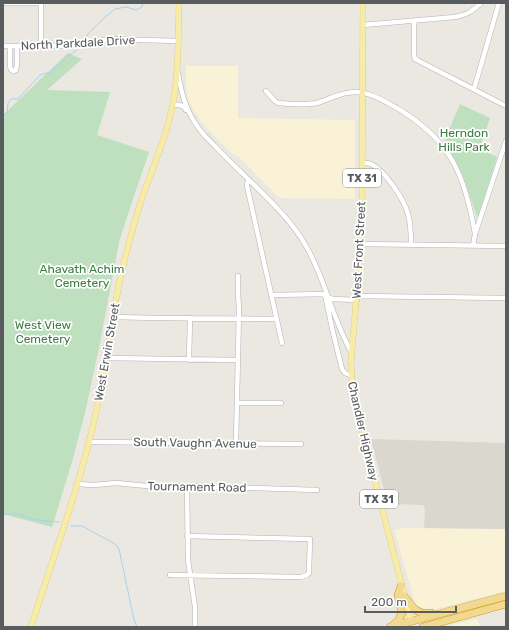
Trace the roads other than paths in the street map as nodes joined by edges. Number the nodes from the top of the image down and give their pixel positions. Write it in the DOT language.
graph roads {
  1 [pos="3,3"];
  2 [pos="41,3"];
  3 [pos="178,3"];
  4 [pos="363,3"];
  5 [pos="481,3"];
  6 [pos="499,3"];
  7 [pos="414,21"];
  8 [pos="363,25"];
  9 [pos="178,41"];
  10 [pos="3,46"];
  11 [pos="10,46"];
  12 [pos="17,46"];
  13 [pos="41,46"];
  14 [pos="177,61"];
  15 [pos="474,89"];
  16 [pos="266,92"];
  17 [pos="362,92"];
  18 [pos="172,104"];
  19 [pos="506,106"];
  20 [pos="188,111"];
  21 [pos="506,140"];
  22 [pos="362,163"];
  23 [pos="249,180"];
  24 [pos="475,234"];
  25 [pos="361,244"];
  26 [pos="411,245"];
  27 [pos="473,246"];
  28 [pos="506,246"];
  29 [pos="238,276"];
  30 [pos="272,295"];
  31 [pos="327,295"];
  32 [pos="357,298"];
  33 [pos="506,298"];
  34 [pos="113,317"];
  35 [pos="190,318"];
  36 [pos="239,318"];
  37 [pos="276,319"];
  38 [pos="282,343"];
  39 [pos="352,353"];
  40 [pos="106,358"];
  41 [pos="188,360"];
  42 [pos="238,360"];
  43 [pos="352,376"];
  44 [pos="237,403"];
  45 [pos="281,403"];
  46 [pos="89,442"];
  47 [pos="236,443"];
  48 [pos="300,444"];
  49 [pos="77,484"];
  50 [pos="187,486"];
  51 [pos="317,490"];
  52 [pos="187,536"];
  53 [pos="170,575"];
  54 [pos="190,575"];
  55 [pos="401,586"];
  56 [pos="404,596"];
  57 [pos="506,596"];
  58 [pos="506,604"];
  59 [pos="451,611"];
  60 [pos="412,624"];
  61 [pos="433,625"];
  62 [pos="31,627"];
  63 [pos="195,627"];
  64 [pos="390,627"];
  65 [pos="423,627"];
  1 -- 2 [label="street"];
  2 -- 13 [label="street"];
  3 -- 9 [label="main road, West Erwin Street"];
  4 -- 8 [label="main road, West Front Street / TX 31"];
  5 -- 7 [label="street"];
  6 -- 15 [label="street"];
  7 -- 8 [label="street"];
  7 -- 15 [label="street"];
  8 -- 17 [label="main road, West Front Street / TX 31"];
  9 -- 13 [label="street, North Parkdale Drive"];
  9 -- 14 [label="main road, West Erwin Street"];
  10 -- 11 [label="street, North Parkdale Drive"];
  11 -- 12 [label="street, North Parkdale Drive"];
  11 -- 12 [label="street"];
  12 -- 13 [label="street, North Parkdale Drive"];
  14 -- 18 [label="main road, West Erwin Street"];
  14 -- 20 [label="street, Chandler Highway"];
  15 -- 19 [label="street"];
  16 -- 17 [label="street"];
  17 -- 22 [label="main road, West Front Street / TX 31"];
  17 -- 24 [label="street"];
  18 -- 20 [label="street"];
  18 -- 34 [label="main road, West Erwin Street"];
  20 -- 23 [label="street, Chandler Highway"];
  21 -- 24 [label="street"];
  22 -- 25 [label="main road, West Front Street / TX 31"];
  22 -- 26 [label="street"];
  23 -- 30 [label="street"];
  23 -- 31 [label="street, Chandler Highway"];
  24 -- 27 [label="street"];
  25 -- 26 [label="street"];
  25 -- 32 [label="main road, West Front Street / TX 31"];
  26 -- 27 [label="street"];
  27 -- 28 [label="street"];
  29 -- 36 [label="street"];
  30 -- 31 [label="street"];
  30 -- 37 [label="street"];
  31 -- 32 [label="street"];
  31 -- 39 [label="street, Chandler Highway"];
  31 -- 43 [label="street, Chandler Highway"];
  32 -- 33 [label="street"];
  32 -- 39 [label="main road, West Front Street / TX 31"];
  34 -- 35 [label="street"];
  34 -- 40 [label="main road, West Erwin Street"];
  35 -- 36 [label="street"];
  35 -- 41 [label="street"];
  36 -- 37 [label="street"];
  36 -- 42 [label="street"];
  37 -- 38 [label="street"];
  39 -- 43 [label="main road, West Front Street / TX 31"];
  40 -- 41 [label="street"];
  40 -- 46 [label="main road, West Erwin Street"];
  41 -- 42 [label="street"];
  42 -- 44 [label="street"];
  43 -- 55 [label="main road, Chandler Highway / TX 31"];
  44 -- 45 [label="street"];
  44 -- 47 [label="street"];
  46 -- 47 [label="street, South Vaughn Avenue"];
  46 -- 49 [label="main road, West Erwin Street"];
  47 -- 48 [label="street, South Vaughn Avenue"];
  49 -- 50 [label="street, Tournament Road"];
  49 -- 62 [label="main road, West Erwin Street"];
  50 -- 51 [label="street, Tournament Road"];
  50 -- 52 [label="street"];
  52 -- 54 [label="street"];
  52 -- 54 [label="street"];
  53 -- 54 [label="street"];
  54 -- 63 [label="street"];
  55 -- 56 [label="main road, Chandler Highway / TX 31"];
  55 -- 64 [label="highway"];
  56 -- 59 [label="highway"];
  56 -- 60 [label="main road, Chandler Highway / TX 31"];
  57 -- 59 [label="highway"];
  58 -- 61 [label="highway"];
  59 -- 60 [label="highway"];
  60 -- 64 [label="highway"];
  61 -- 65 [label="highway"];
}
